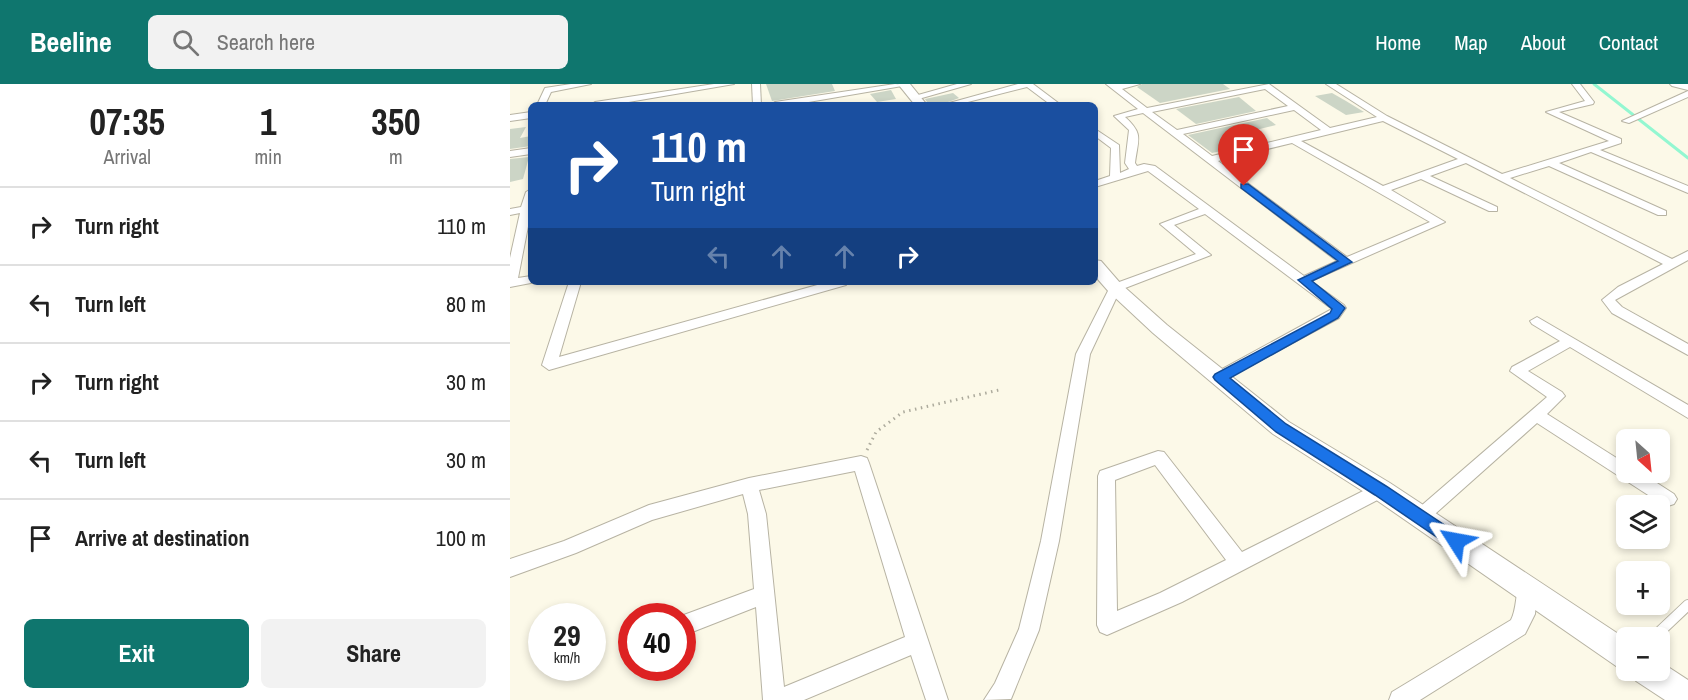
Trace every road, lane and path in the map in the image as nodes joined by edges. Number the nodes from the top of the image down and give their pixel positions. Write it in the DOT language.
graph roads {
  1 [pos="587,84"];
  2 [pos="730,84"];
  3 [pos="756,84"];
  4 [pos="967,84"];
  5 [pos="1136,84"];
  6 [pos="1330,84"];
  7 [pos="1576,84"];
  8 [pos="1676,84"];
  9 [pos="904,85"];
  10 [pos="1265,85"];
  11 [pos="1688,85"];
  12 [pos="1113,86"];
  13 [pos="549,87"];
  14 [pos="1688,94"];
  15 [pos="918,101"];
  16 [pos="542,102"];
  17 [pos="615,102"];
  18 [pos="757,102"];
  19 [pos="794,102"];
  20 [pos="964,102"];
  21 [pos="1053,102"];
  22 [pos="1295,107"];
  23 [pos="1146,110"];
  24 [pos="528,115"];
  25 [pos="510,118"];
  26 [pos="1384,118"];
  27 [pos="1626,121"];
  28 [pos="1329,131"];
  29 [pos="1098,134"];
  30 [pos="1176,134"];
  31 [pos="1292,140"];
  32 [pos="1591,149"];
  33 [pos="528,151"];
  34 [pos="510,154"];
  35 [pos="1468,159"];
  36 [pos="1210,160"];
  37 [pos="1549,162"];
  38 [pos="1134,170"];
  39 [pos="1422,176"];
  40 [pos="1502,177"];
  41 [pos="1115,178"];
  42 [pos="1098,183"];
  43 [pos="1382,190"];
  44 [pos="1688,190"];
  45 [pos="528,202"];
  46 [pos="526,209"];
  47 [pos="1493,209"];
  48 [pos="1205,210"];
  49 [pos="510,212"];
  50 [pos="1662,213"];
  51 [pos="1688,255"];
  52 [pos="1346,262"];
  53 [pos="1672,264"];
  54 [pos="1098,268"];
  55 [pos="528,280"];
  56 [pos="1304,280"];
  57 [pos="510,283"];
  58 [pos="574,285"];
  59 [pos="831,285"];
  60 [pos="1116,288"];
  61 [pos="1537,321"];
  62 [pos="1571,341"];
  63 [pos="1685,344"];
  64 [pos="1220,377"];
  65 [pos="999,390"];
  66 [pos="1688,412"];
  67 [pos="1536,415"];
  68 [pos="861,463"];
  69 [pos="1616,466"];
  70 [pos="1643,483"];
  71 [pos="749,485"];
  72 [pos="1381,490"];
  73 [pos="1662,495"];
  74 [pos="1420,517"];
  75 [pos="1240,563"];
  76 [pos="510,568"];
  77 [pos="1527,589"];
  78 [pos="763,595"];
  79 [pos="1688,604"];
  80 [pos="696,621"];
  81 [pos="1664,627"];
  82 [pos="917,642"];
  83 [pos="1616,649"];
  84 [pos="1663,681"];
  85 [pos="1688,698"];
  86 [pos="776,700"];
  87 [pos="937,700"];
  88 [pos="995,700"];
  89 [pos="1400,700"];
  1 -- 13 [label="street"];
  2 -- 17 [label="street"];
  3 -- 18 [label="street"];
  4 -- 15 [label="street"];
  5 -- 12 [label="street"];
  6 -- 26 [label="street"];
  7 -- 32 [label="street"];
  8 -- 11 [label="street"];
  9 -- 15 [label="street"];
  9 -- 19 [label="street"];
  10 -- 22 [label="street"];
  10 -- 23 [label="street"];
  12 -- 23 [label="street"];
  13 -- 16 [label="street"];
  14 -- 27 [label="street"];
  20 -- 21 [label="street"];
  22 -- 28 [label="street"];
  22 -- 30 [label="street"];
  23 -- 30 [label="street"];
  23 -- 38 [label="street"];
  24 -- 25 [label="street"];
  26 -- 28 [label="street"];
  26 -- 35 [label="street"];
  28 -- 31 [label="street"];
  29 -- 41 [label="street"];
  30 -- 36 [label="street"];
  31 -- 36 [label="street"];
  31 -- 43 [label="street"];
  32 -- 37 [label="street"];
  32 -- 44 [label="street"];
  33 -- 34 [label="street"];
  35 -- 39 [label="street"];
  35 -- 40 [label="street"];
  36 -- 52 [label="street"];
  37 -- 40 [label="street"];
  37 -- 50 [label="street"];
  38 -- 41 [label="street"];
  38 -- 48 [label="street"];
  39 -- 43 [label="street"];
  39 -- 47 [label="street"];
  40 -- 53 [label="street"];
  41 -- 42 [label="street"];
  43 -- 52 [label="street"];
  45 -- 46 [label="street"];
  46 -- 49 [label="street"];
  46 -- 57 [label="street"];
  48 -- 56 [label="street"];
  48 -- 60 [label="street"];
  51 -- 53 [label="street"];
  52 -- 56 [label="street"];
  53 -- 63 [label="street"];
  54 -- 60 [label="street"];
  55 -- 57 [label="street"];
  56 -- 64 [label="street"];
  58 -- 59 [label="street"];
  60 -- 64 [label="street"];
  60 -- 88 [label="street"];
  61 -- 62 [label="street"];
  62 -- 66 [label="street"];
  62 -- 67 [label="street"];
  64 -- 72 [label="street"];
  65 -- 68 [label="path"];
  67 -- 69 [label="street"];
  67 -- 74 [label="street"];
  68 -- 71 [label="street"];
  68 -- 82 [label="street"];
  70 -- 73 [label="street"];
  71 -- 76 [label="street"];
  71 -- 78 [label="street"];
  72 -- 74 [label="street"];
  72 -- 75 [label="street"];
  74 -- 77 [label="street"];
  75 -- 75 [label="street"];
  77 -- 83 [label="street"];
  77 -- 89 [label="street"];
  78 -- 80 [label="street"];
  78 -- 86 [label="street"];
  79 -- 81 [label="lane"];
  82 -- 86 [label="street"];
  82 -- 87 [label="street"];
  84 -- 85 [label="street"];
}
